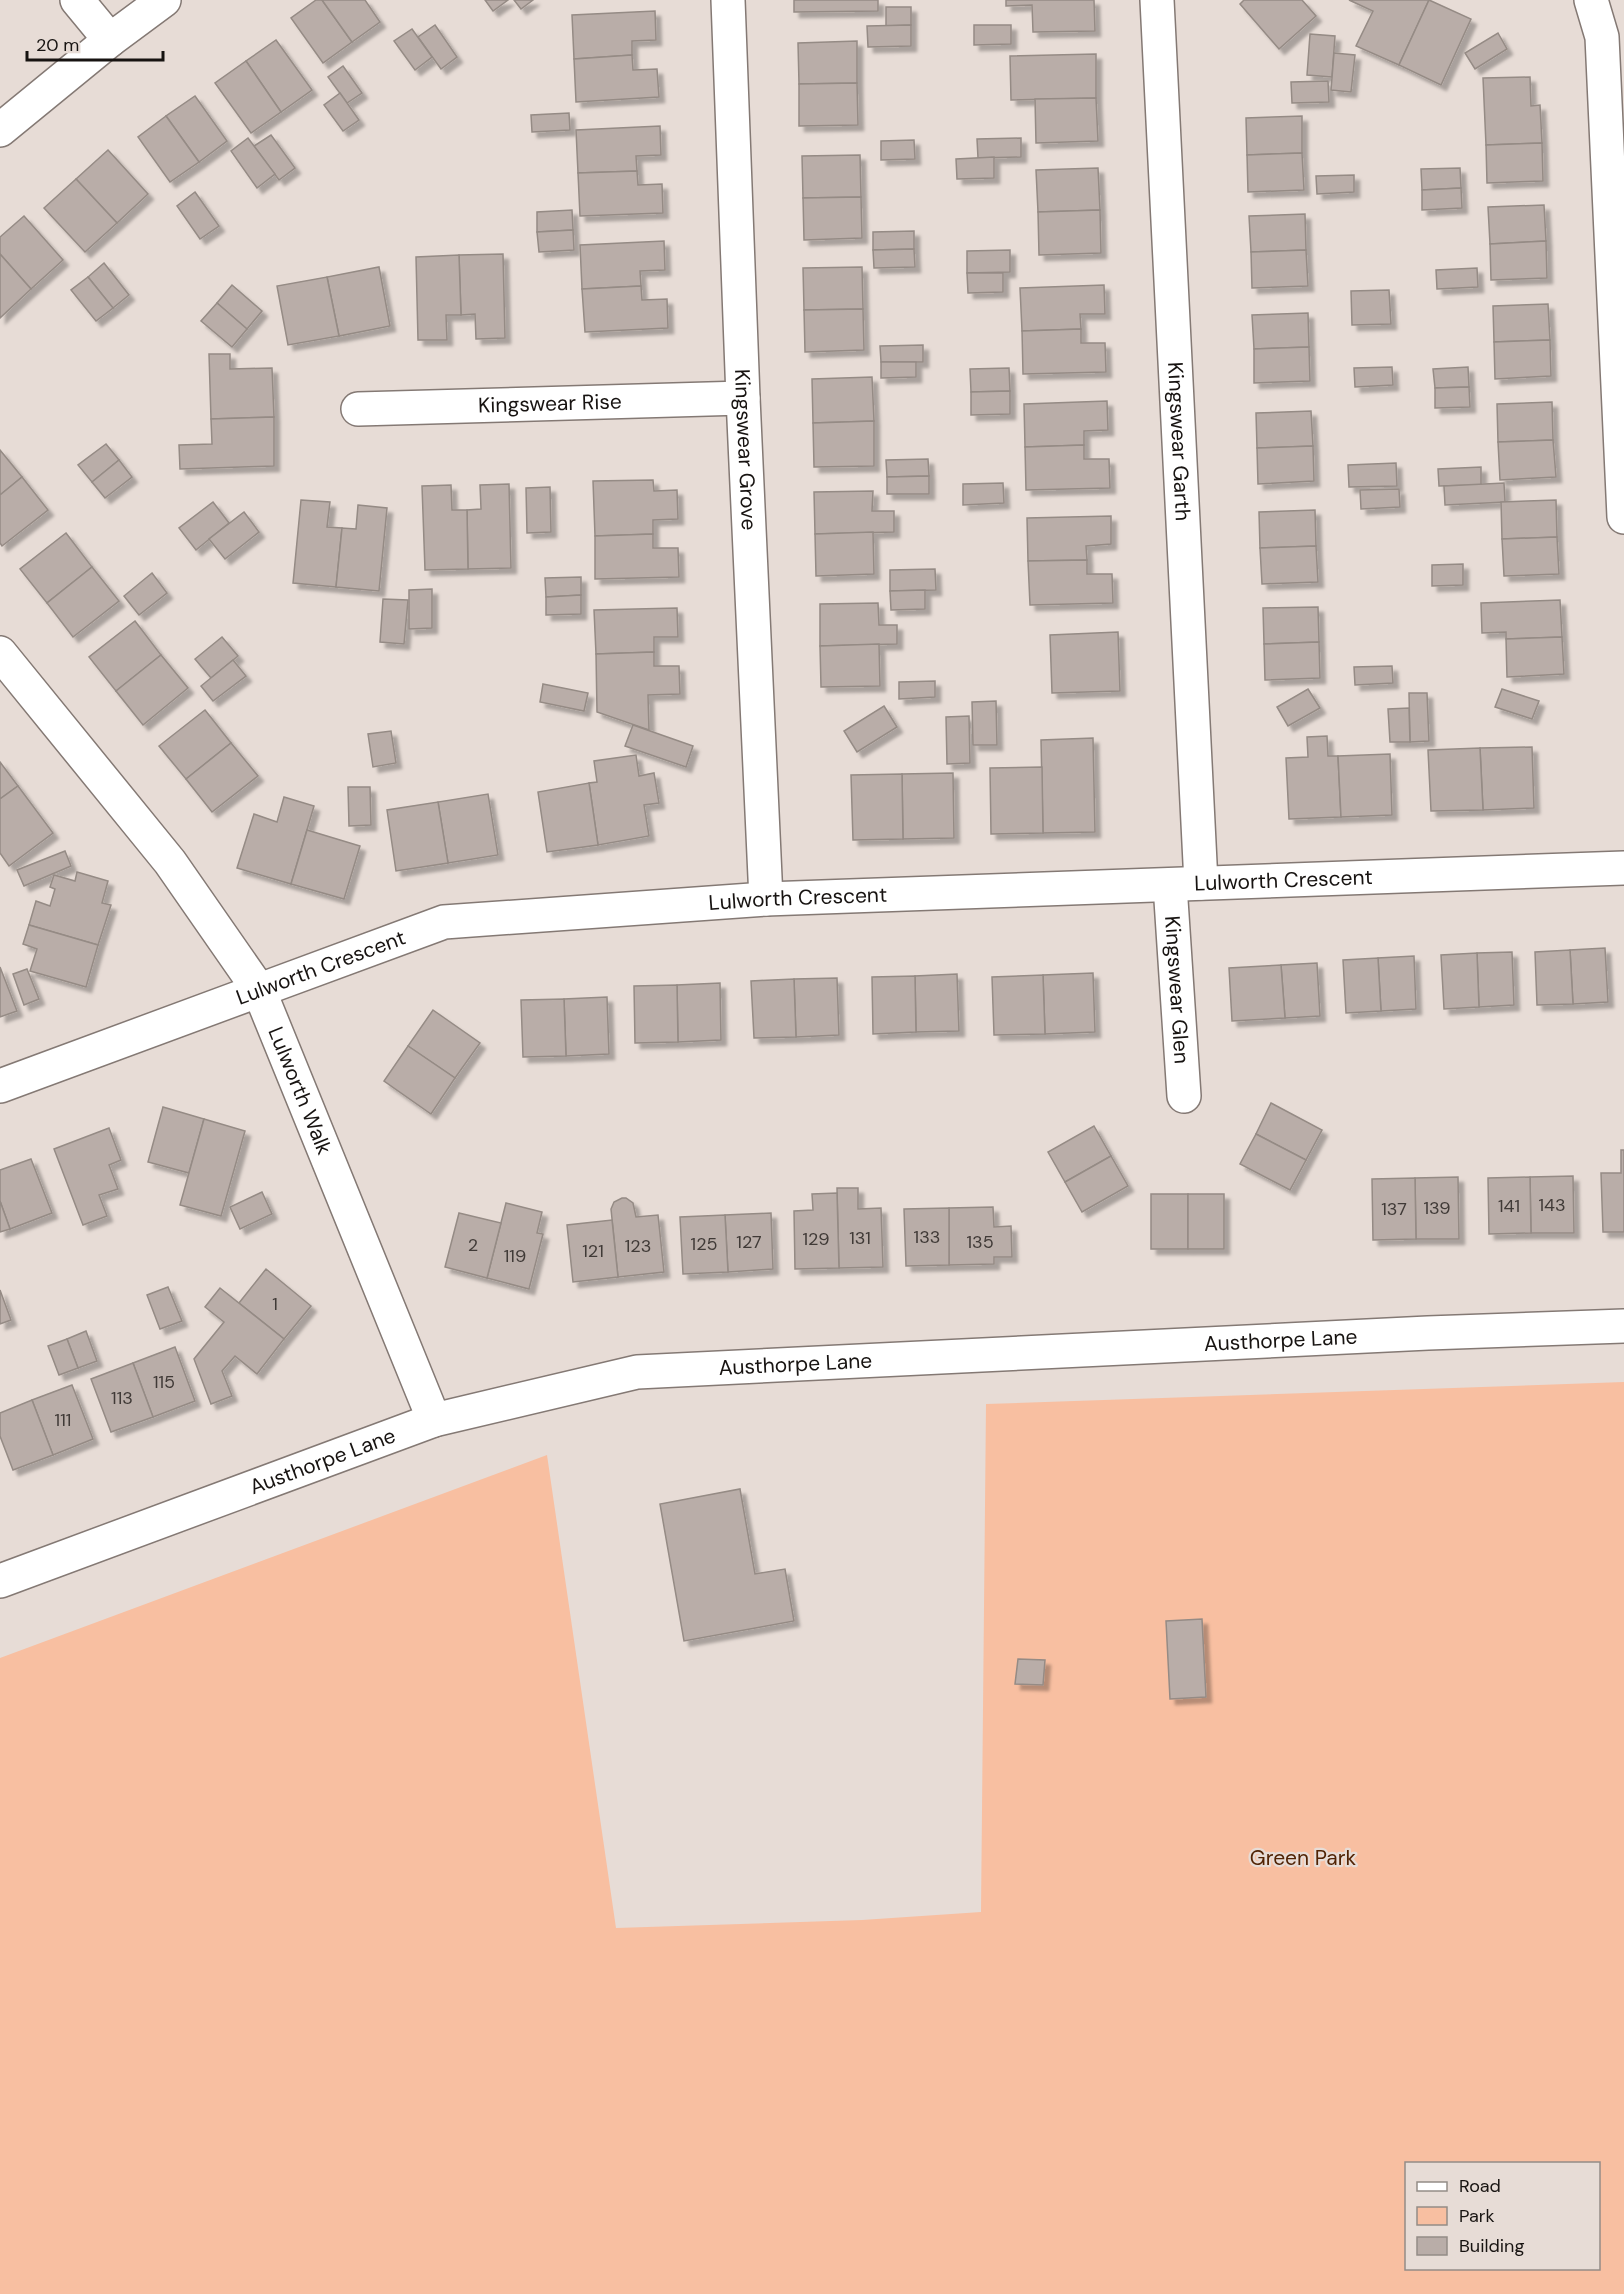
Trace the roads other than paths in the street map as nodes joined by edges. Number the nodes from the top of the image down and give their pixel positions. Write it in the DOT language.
graph roads {
  1 [pos="77,0"];
  2 [pos="164,0"];
  3 [pos="728,0"];
  4 [pos="1157,0"];
  5 [pos="1591,0"];
  6 [pos="110,40"];
  7 [pos="0,130"];
  8 [pos="743,398"];
  9 [pos="358,409"];
  10 [pos="1624,517"];
  11 [pos="0,652"];
  12 [pos="1624,868"];
  13 [pos="1186,884"];
  14 [pos="766,899"];
  15 [pos="259,990"];
  16 [pos="0,1086"];
  17 [pos="1184,1096"];
  18 [pos="1624,1326"];
  19 [pos="434,1420"];
  20 [pos="0,1581"];
  1 -- 6 [label="street"];
  2 -- 6 [label="street"];
  3 -- 8 [label="street, Kingswear Grove"];
  4 -- 13 [label="street, Kingswear Garth"];
  5 -- 10 [label="street"];
  6 -- 7 [label="street"];
  8 -- 9 [label="street, Kingswear Rise"];
  8 -- 14 [label="street, Kingswear Grove"];
  11 -- 15 [label="street, Lulworth Walk"];
  12 -- 13 [label="street, Lulworth Crescent"];
  13 -- 14 [label="street, Lulworth Crescent"];
  13 -- 17 [label="street, Kingswear Glen"];
  14 -- 15 [label="street, Lulworth Crescent"];
  15 -- 16 [label="street, Lulworth Crescent"];
  15 -- 19 [label="street, Lulworth Walk"];
  18 -- 19 [label="street, Austhorpe Lane"];
  19 -- 20 [label="street, Austhorpe Lane"];
}
